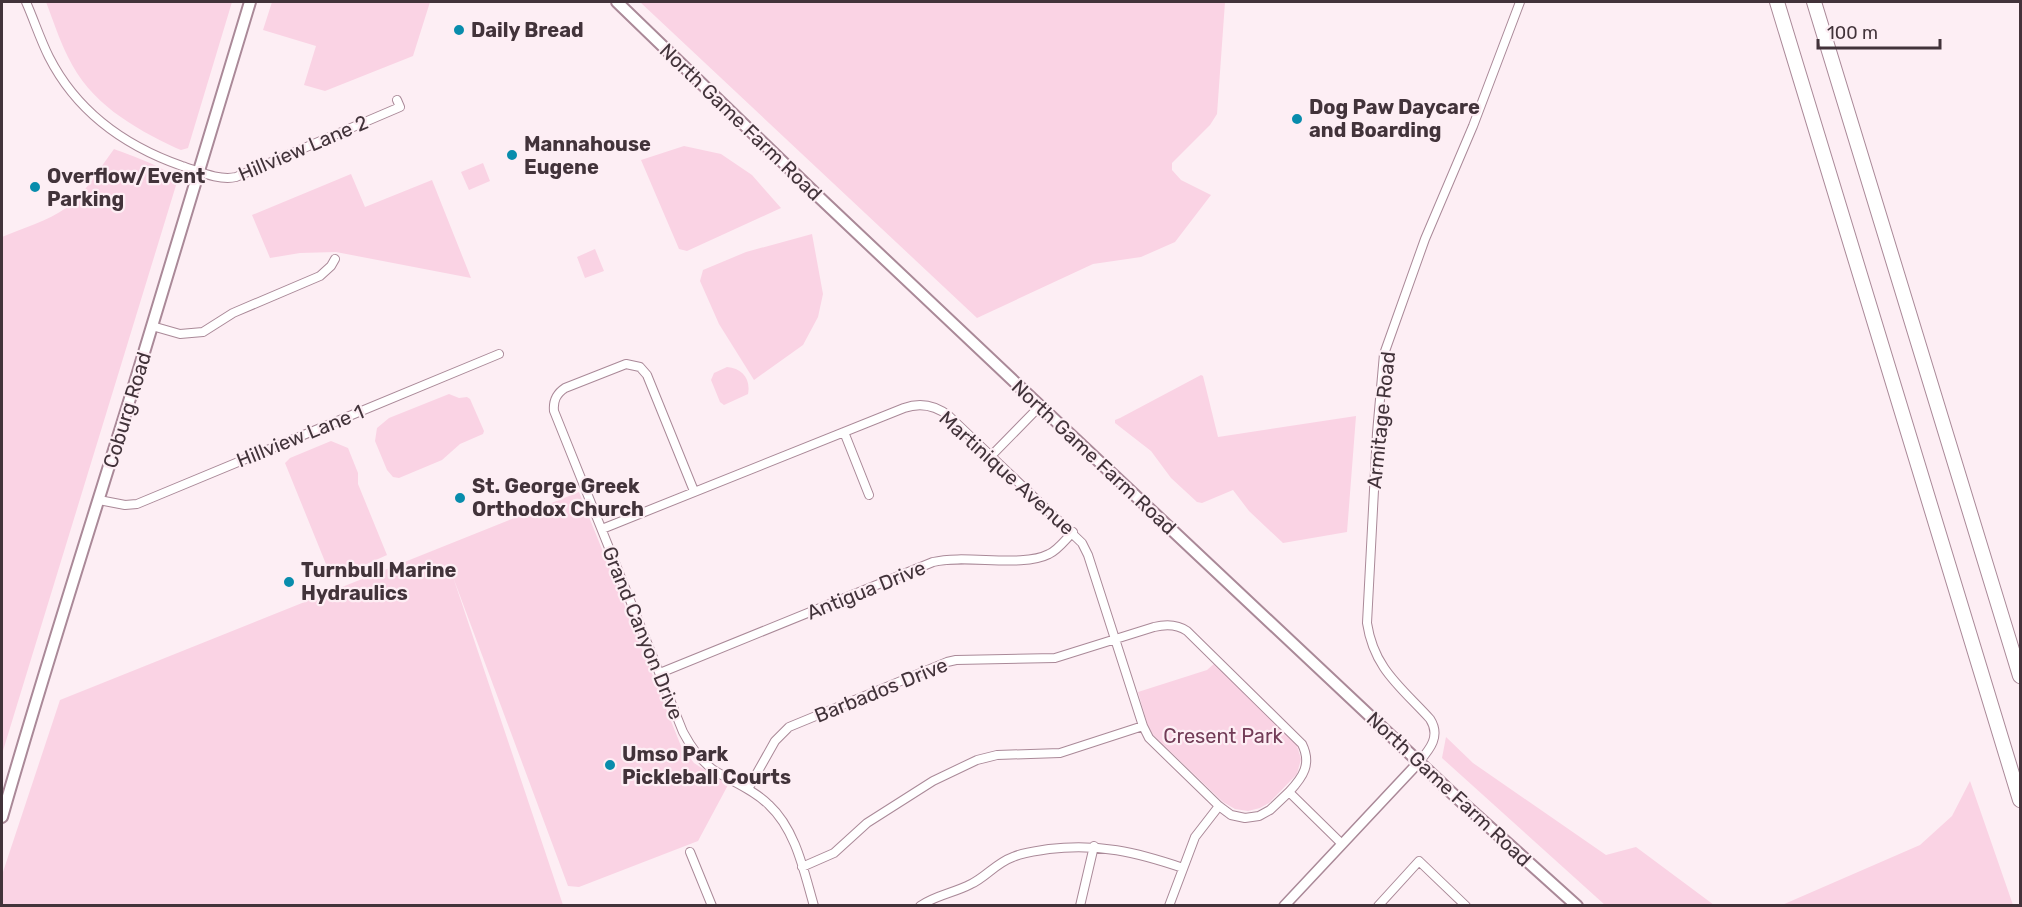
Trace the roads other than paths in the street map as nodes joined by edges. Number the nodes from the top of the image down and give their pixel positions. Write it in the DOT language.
graph roads {
  1 [pos="26,2"];
  2 [pos="250,2"];
  3 [pos="617,2"];
  4 [pos="1520,2"];
  5 [pos="1777,2"];
  6 [pos="1814,2"];
  7 [pos="397,100"];
  8 [pos="197,171"];
  9 [pos="335,259"];
  10 [pos="152,327"];
  11 [pos="499,354"];
  12 [pos="1040,406"];
  13 [pos="844,432"];
  14 [pos="991,456"];
  15 [pos="694,491"];
  16 [pos="870,495"];
  17 [pos="99,500"];
  18 [pos="602,529"];
  19 [pos="1072,532"];
  20 [pos="1114,640"];
  21 [pos="660,673"];
  22 [pos="2020,676"];
  23 [pos="1143,726"];
  24 [pos="1419,762"];
  25 [pos="748,789"];
  26 [pos="1289,792"];
  27 [pos="2020,800"];
  28 [pos="1219,806"];
  29 [pos="2,817"];
  30 [pos="1342,844"];
  31 [pos="1095,846"];
  32 [pos="690,852"];
  33 [pos="802,867"];
  34 [pos="1183,868"];
  35 [pos="712,906"];
  36 [pos="814,906"];
  37 [pos="921,906"];
  38 [pos="1080,906"];
  39 [pos="1169,906"];
  40 [pos="1284,906"];
  41 [pos="1378,906"];
  42 [pos="1466,906"];
  43 [pos="1577,906"];
  1 -- 8 [label="street"];
  2 -- 8 [label="main road, Coburg Road"];
  3 -- 12 [label="main road, North Game Farm Road"];
  4 -- 24 [label="street, Armitage Road"];
  5 -- 27 [label="highway"];
  6 -- 22 [label="highway"];
  7 -- 8 [label="street, Hillview Lane 2"];
  8 -- 10 [label="main road, Coburg Road"];
  9 -- 10 [label="street"];
  10 -- 17 [label="main road, Coburg Road"];
  11 -- 17 [label="street, Hillview Lane 1"];
  12 -- 14 [label="street"];
  12 -- 24 [label="main road, North Game Farm Road"];
  13 -- 14 [label="street, Martinique Avenue"];
  13 -- 15 [label="street, Martinique Avenue"];
  13 -- 16 [label="street"];
  14 -- 19 [label="street, Martinique Avenue"];
  15 -- 18 [label="street, Martinique Avenue"];
  15 -- 18 [label="street, Grand Canyon Drive"];
  17 -- 29 [label="main road, Coburg Road"];
  18 -- 21 [label="street, Grand Canyon Drive"];
  19 -- 20 [label="street, Martinique Avenue"];
  19 -- 21 [label="street, Antigua Drive"];
  20 -- 23 [label="street, Martinique Avenue"];
  20 -- 25 [label="street, Barbados Drive"];
  20 -- 26 [label="street, Barbados Drive"];
  21 -- 25 [label="street, Grand Canyon Drive"];
  23 -- 28 [label="street, Martinique Avenue"];
  23 -- 33 [label="street"];
  24 -- 30 [label="street"];
  24 -- 43 [label="main road, North Game Farm Road"];
  25 -- 33 [label="street, Grand Canyon Drive"];
  26 -- 28 [label="street, Martinique Avenue"];
  26 -- 30 [label="street"];
  28 -- 34 [label="street"];
  30 -- 40 [label="street"];
  31 -- 34 [label="street"];
  31 -- 37 [label="street"];
  31 -- 38 [label="street"];
  32 -- 35 [label="street"];
  33 -- 36 [label="street, Grand Canyon Drive"];
  34 -- 39 [label="street"];
  41 -- 42 [label="street"];
}
